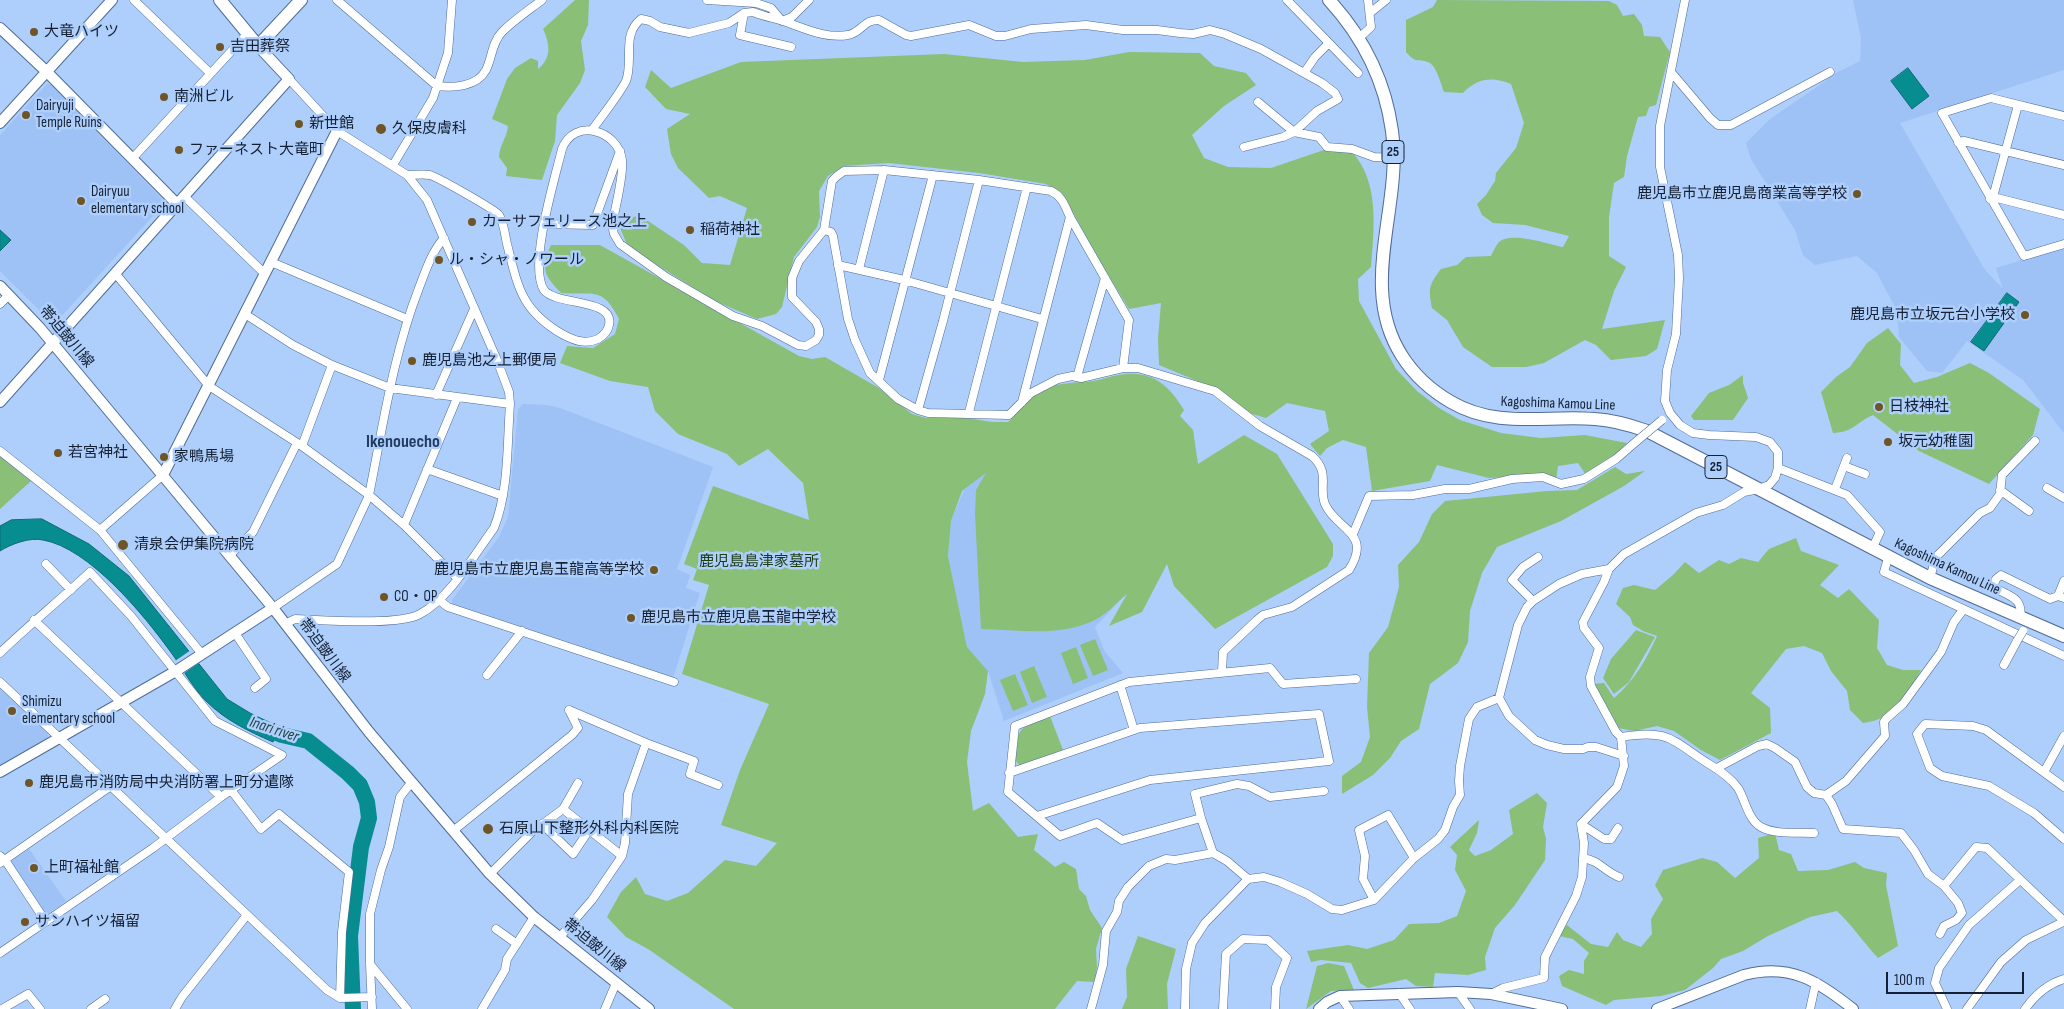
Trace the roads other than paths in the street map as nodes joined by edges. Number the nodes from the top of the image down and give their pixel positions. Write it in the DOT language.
graph roads {
  1 [pos="112,0"];
  2 [pos="134,0"];
  3 [pos="220,0"];
  4 [pos="301,0"];
  5 [pos="337,0"];
  6 [pos="452,0"];
  7 [pos="542,0"];
  8 [pos="707,0"];
  9 [pos="809,0"];
  10 [pos="1287,0"];
  11 [pos="1330,0"];
  12 [pos="1368,0"];
  13 [pos="1386,0"];
  14 [pos="1685,0"];
  15 [pos="744,13"];
  16 [pos="1370,13"];
  17 [pos="782,21"];
  18 [pos="0,28"];
  19 [pos="248,33"];
  20 [pos="1359,38"];
  21 [pos="1329,43"];
  22 [pos="258,46"];
  23 [pos="791,47"];
  24 [pos="47,72"];
  25 [pos="1671,72"];
  26 [pos="1830,72"];
  27 [pos="210,73"];
  28 [pos="1304,73"];
  29 [pos="1358,73"];
  30 [pos="289,79"];
  31 [pos="437,86"];
  32 [pos="1258,102"];
  33 [pos="2018,105"];
  34 [pos="2064,116"];
  35 [pos="0,124"];
  36 [pos="592,130"];
  37 [pos="337,131"];
  38 [pos="1294,132"];
  39 [pos="1958,142"];
  40 [pos="1244,148"];
  41 [pos="2005,151"];
  42 [pos="620,152"];
  43 [pos="1394,158"];
  44 [pos="132,159"];
  45 [pos="393,165"];
  46 [pos="2064,165"];
  47 [pos="884,170"];
  48 [pos="407,176"];
  49 [pos="933,176"];
  50 [pos="979,180"];
  51 [pos="1027,187"];
  52 [pos="1992,198"];
  53 [pos="180,200"];
  54 [pos="2064,215"];
  55 [pos="1070,217"];
  56 [pos="545,224"];
  57 [pos="824,230"];
  58 [pos="444,238"];
  59 [pos="2064,244"];
  60 [pos="271,262"];
  61 [pos="838,265"];
  62 [pos="858,269"];
  63 [pos="115,273"];
  64 [pos="265,274"];
  65 [pos="1105,278"];
  66 [pos="904,280"];
  67 [pos="0,286"];
  68 [pos="950,293"];
  69 [pos="9,295"];
  70 [pos="0,304"];
  71 [pos="996,306"];
  72 [pos="474,309"];
  73 [pos="244,314"];
  74 [pos="407,319"];
  75 [pos="1042,319"];
  76 [pos="52,343"];
  77 [pos="332,365"];
  78 [pos="1122,368"];
  79 [pos="1078,377"];
  80 [pos="879,380"];
  81 [pos="209,386"];
  82 [pos="390,388"];
  83 [pos="436,395"];
  84 [pos="457,398"];
  85 [pos="0,402"];
  86 [pos="510,404"];
  87 [pos="1022,404"];
  88 [pos="918,410"];
  89 [pos="969,412"];
  90 [pos="1670,414"];
  91 [pos="2035,441"];
  92 [pos="300,444"];
  93 [pos="0,451"];
  94 [pos="1778,468"];
  95 [pos="427,469"];
  96 [pos="1865,474"];
  97 [pos="163,475"];
  98 [pos="2047,488"];
  99 [pos="1759,489"];
  100 [pos="1835,489"];
  101 [pos="2000,490"];
  102 [pos="369,495"];
  103 [pos="503,496"];
  104 [pos="2064,498"];
  105 [pos="2029,511"];
  106 [pos="404,525"];
  107 [pos="100,530"];
  108 [pos="1353,534"];
  109 [pos="1872,549"];
  110 [pos="229,556"];
  111 [pos="1538,557"];
  112 [pos="1888,558"];
  113 [pos="46,564"];
  114 [pos="1609,569"];
  115 [pos="457,578"];
  116 [pos="1930,578"];
  117 [pos="2064,582"];
  118 [pos="71,590"];
  119 [pos="2061,597"];
  120 [pos="440,600"];
  121 [pos="1533,601"];
  122 [pos="273,608"];
  123 [pos="1963,610"];
  124 [pos="34,620"];
  125 [pos="2023,623"];
  126 [pos="285,624"];
  127 [pos="522,631"];
  128 [pos="235,633"];
  129 [pos="2064,636"];
  130 [pos="0,653"];
  131 [pos="201,655"];
  132 [pos="2064,656"];
  133 [pos="2004,665"];
  134 [pos="177,671"];
  135 [pos="1222,672"];
  136 [pos="487,675"];
  137 [pos="1356,679"];
  138 [pos="0,682"];
  139 [pos="674,682"];
  140 [pos="1120,684"];
  141 [pos="255,688"];
  142 [pos="1498,698"];
  143 [pos="122,702"];
  144 [pos="1134,730"];
  145 [pos="2064,736"];
  146 [pos="1621,737"];
  147 [pos="60,738"];
  148 [pos="646,743"];
  149 [pos="1624,756"];
  150 [pos="1718,768"];
  151 [pos="0,772"];
  152 [pos="2044,772"];
  153 [pos="1009,774"];
  154 [pos="411,783"];
  155 [pos="578,783"];
  156 [pos="718,785"];
  157 [pos="111,786"];
  158 [pos="2064,787"];
  159 [pos="231,790"];
  160 [pos="1324,791"];
  161 [pos="1826,795"];
  162 [pos="221,797"];
  163 [pos="563,809"];
  164 [pos="1037,816"];
  165 [pos="1201,818"];
  166 [pos="542,824"];
  167 [pos="1581,824"];
  168 [pos="1618,828"];
  169 [pos="588,830"];
  170 [pos="453,831"];
  171 [pos="1814,833"];
  172 [pos="165,838"];
  173 [pos="2064,839"];
  174 [pos="1213,853"];
  175 [pos="622,856"];
  176 [pos="1414,858"];
  177 [pos="1583,858"];
  178 [pos="2,860"];
  179 [pos="490,874"];
  180 [pos="1618,877"];
  181 [pos="1248,879"];
  182 [pos="2020,880"];
  183 [pos="1944,886"];
  184 [pos="1374,900"];
  185 [pos="248,915"];
  186 [pos="534,918"];
  187 [pos="2064,921"];
  188 [pos="46,922"];
  189 [pos="496,930"];
  190 [pos="1940,934"];
  191 [pos="560,937"];
  192 [pos="517,944"];
  193 [pos="0,953"];
  194 [pos="370,964"];
  195 [pos="2064,978"];
  196 [pos="1816,982"];
  197 [pos="616,983"];
  198 [pos="1458,992"];
  199 [pos="1399,993"];
  200 [pos="1490,994"];
  201 [pos="1340,996"];
  202 [pos="369,997"];
  203 [pos="342,998"];
  204 [pos="104,999"];
  205 [pos="1532,1006"];
  206 [pos="2,1009"];
  207 [pos="40,1009"];
  208 [pos="91,1009"];
  209 [pos="175,1009"];
  210 [pos="372,1009"];
  211 [pos="407,1009"];
  212 [pos="482,1009"];
  213 [pos="605,1009"];
  214 [pos="649,1009"];
  215 [pos="1091,1009"];
  216 [pos="1185,1009"];
  217 [pos="1223,1009"];
  218 [pos="1275,1009"];
  219 [pos="1318,1009"];
  220 [pos="1349,1009"];
  221 [pos="1410,1009"];
  222 [pos="1470,1009"];
  223 [pos="1562,1009"];
  224 [pos="1657,1009"];
  225 [pos="1810,1009"];
  226 [pos="1853,1009"];
  227 [pos="1947,1009"];
  228 [pos="1967,1009"];
  229 [pos="2025,1009"];
  1 -- 24 [label="street"];
  2 -- 27 [label="street"];
  3 -- 19 [label="main road"];
  4 -- 22 [label="main road"];
  5 -- 31 [label="street"];
  6 -- 31 [label="street"];
  7 -- 31 [label="street"];
  8 -- 17 [label="street"];
  9 -- 17 [label="street"];
  10 -- 21 [label="street"];
  11 -- 20 [label="main road, Kagoshima Kamou Line / 25"];
  12 -- 16 [label="street"];
  13 -- 16 [label="street"];
  14 -- 25 [label="street"];
  15 -- 17 [label="street"];
  15 -- 23 [label="street"];
  15 -- 36 [label="street"];
  16 -- 20 [label="street"];
  17 -- 28 [label="street"];
  18 -- 24 [label="street"];
  19 -- 22 [label="main road"];
  19 -- 27 [label="street"];
  20 -- 43 [label="main road, Kagoshima Kamou Line / 25"];
  21 -- 28 [label="street"];
  21 -- 29 [label="street"];
  22 -- 30 [label="street"];
  24 -- 35 [label="street"];
  24 -- 44 [label="street"];
  25 -- 26 [label="street"];
  25 -- 90 [label="street"];
  27 -- 44 [label="street"];
  28 -- 38 [label="street"];
  30 -- 37 [label="street"];
  30 -- 53 [label="street"];
  31 -- 45 [label="street"];
  32 -- 38 [label="street"];
  33 -- 34 [label="street"];
  33 -- 39 [label="street"];
  33 -- 41 [label="street"];
  36 -- 42 [label="street"];
  36 -- 56 [label="street"];
  37 -- 45 [label="street"];
  37 -- 60 [label="street"];
  38 -- 40 [label="street"];
  38 -- 43 [label="street"];
  39 -- 41 [label="street"];
  39 -- 52 [label="street"];
  41 -- 46 [label="street"];
  41 -- 52 [label="street"];
  42 -- 56 [label="street"];
  42 -- 57 [label="street"];
  43 -- 99 [label="main road, Kagoshima Kamou Line / 25"];
  44 -- 53 [label="street"];
  45 -- 48 [label="street"];
  47 -- 49 [label="street"];
  47 -- 57 [label="street"];
  47 -- 62 [label="street"];
  48 -- 56 [label="street"];
  48 -- 58 [label="street"];
  49 -- 50 [label="street"];
  49 -- 66 [label="street"];
  50 -- 51 [label="street"];
  50 -- 68 [label="street"];
  51 -- 55 [label="street"];
  51 -- 71 [label="street"];
  52 -- 54 [label="street"];
  52 -- 59 [label="street"];
  53 -- 63 [label="street"];
  53 -- 64 [label="street"];
  55 -- 65 [label="street"];
  55 -- 75 [label="street"];
  57 -- 61 [label="street"];
  58 -- 72 [label="street"];
  58 -- 74 [label="street"];
  60 -- 64 [label="street"];
  60 -- 74 [label="street"];
  61 -- 62 [label="street"];
  61 -- 80 [label="street"];
  62 -- 66 [label="street"];
  63 -- 76 [label="street"];
  63 -- 81 [label="street"];
  64 -- 73 [label="street"];
  65 -- 78 [label="street"];
  65 -- 79 [label="street"];
  66 -- 68 [label="street"];
  66 -- 80 [label="street"];
  67 -- 69 [label="street, 帯迫皷川線"];
  68 -- 71 [label="street"];
  68 -- 88 [label="street"];
  69 -- 70 [label="street"];
  69 -- 76 [label="street, 帯迫皷川線"];
  71 -- 75 [label="street"];
  71 -- 89 [label="street"];
  72 -- 83 [label="street"];
  72 -- 86 [label="street"];
  73 -- 77 [label="street"];
  73 -- 81 [label="street"];
  74 -- 82 [label="street"];
  75 -- 87 [label="street"];
  76 -- 85 [label="street"];
  76 -- 97 [label="street, 帯迫皷川線"];
  77 -- 82 [label="street"];
  77 -- 92 [label="street"];
  78 -- 79 [label="street"];
  78 -- 108 [label="street"];
  79 -- 87 [label="street"];
  80 -- 88 [label="street"];
  81 -- 92 [label="street"];
  81 -- 97 [label="street"];
  82 -- 83 [label="street"];
  82 -- 102 [label="street"];
  83 -- 84 [label="street"];
  84 -- 86 [label="street"];
  84 -- 95 [label="street"];
  86 -- 103 [label="street"];
  87 -- 89 [label="street"];
  88 -- 89 [label="street"];
  90 -- 94 [label="street"];
  90 -- 108 [label="street, bridge"];
  91 -- 101 [label="street"];
  92 -- 102 [label="street"];
  92 -- 110 [label="street"];
  93 -- 107 [label="street"];
  94 -- 99 [label="street"];
  94 -- 100 [label="street"];
  95 -- 103 [label="street"];
  95 -- 106 [label="street"];
  96 -- 100 [label="street"];
  97 -- 107 [label="street"];
  97 -- 110 [label="street, 帯迫皷川線"];
  98 -- 104 [label="street"];
  99 -- 109 [label="main road, Kagoshima Kamou Line / 25"];
  99 -- 114 [label="street"];
  100 -- 109 [label="street"];
  101 -- 105 [label="street"];
  101 -- 116 [label="street"];
  102 -- 106 [label="street"];
  102 -- 122 [label="street"];
  103 -- 115 [label="street"];
  106 -- 115 [label="street"];
  107 -- 131 [label="street"];
  108 -- 135 [label="street"];
  109 -- 112 [label="main road, Kagoshima Kamou Line / 25"];
  110 -- 122 [label="street, 帯迫皷川線"];
  111 -- 121 [label="street"];
  112 -- 116 [label="main road, Kagoshima Kamou Line / 25"];
  112 -- 123 [label="street"];
  113 -- 118 [label="street"];
  114 -- 121 [label="street"];
  114 -- 146 [label="street"];
  115 -- 120 [label="street"];
  116 -- 125 [label="main road, Kagoshima Kamou Line / 25"];
  117 -- 119 [label="street"];
  118 -- 124 [label="street"];
  118 -- 134 [label="street"];
  119 -- 125 [label="street"];
  120 -- 126 [label="street"];
  120 -- 127 [label="street"];
  121 -- 142 [label="street"];
  122 -- 126 [label="street, 帯迫皷川線"];
  122 -- 128 [label="street"];
  123 -- 132 [label="street"];
  123 -- 161 [label="street"];
  124 -- 130 [label="street"];
  124 -- 143 [label="street"];
  125 -- 129 [label="main road, Kagoshima Kamou Line / 25"];
  125 -- 133 [label="street, bridge"];
  126 -- 154 [label="street, 帯迫皷川線"];
  127 -- 136 [label="street"];
  127 -- 139 [label="street"];
  128 -- 131 [label="street"];
  128 -- 141 [label="street"];
  131 -- 134 [label="street"];
  134 -- 143 [label="street"];
  134 -- 159 [label="street"];
  135 -- 137 [label="street"];
  135 -- 140 [label="street"];
  138 -- 147 [label="street"];
  140 -- 144 [label="street"];
  140 -- 153 [label="street"];
  142 -- 149 [label="street"];
  142 -- 176 [label="street"];
  143 -- 147 [label="street"];
  143 -- 162 [label="street"];
  144 -- 153 [label="street"];
  144 -- 164 [label="street"];
  145 -- 152 [label="street"];
  146 -- 149 [label="street"];
  146 -- 150 [label="street"];
  147 -- 151 [label="street"];
  147 -- 157 [label="street"];
  148 -- 156 [label="street"];
  148 -- 170 [label="street"];
  148 -- 175 [label="street"];
  149 -- 167 [label="street"];
  150 -- 161 [label="street"];
  150 -- 171 [label="street"];
  152 -- 158 [label="street"];
  152 -- 173 [label="street"];
  153 -- 164 [label="street"];
  154 -- 170 [label="street, 帯迫皷川線"];
  154 -- 194 [label="street"];
  155 -- 163 [label="street"];
  157 -- 172 [label="street"];
  157 -- 178 [label="street"];
  159 -- 162 [label="street"];
  159 -- 203 [label="street"];
  160 -- 165 [label="street"];
  161 -- 183 [label="street"];
  162 -- 172 [label="street"];
  163 -- 166 [label="street"];
  163 -- 169 [label="street"];
  164 -- 165 [label="street"];
  165 -- 174 [label="street"];
  166 -- 169 [label="street"];
  166 -- 179 [label="street"];
  167 -- 168 [label="street"];
  167 -- 177 [label="street"];
  169 -- 175 [label="street"];
  170 -- 179 [label="street, 帯迫皷川線"];
  172 -- 185 [label="street"];
  172 -- 188 [label="street"];
  174 -- 181 [label="street"];
  174 -- 215 [label="street"];
  175 -- 191 [label="street"];
  176 -- 184 [label="street"];
  176 -- 184 [label="street"];
  177 -- 180 [label="street"];
  177 -- 200 [label="street"];
  178 -- 188 [label="street"];
  179 -- 186 [label="street, 帯迫皷川線"];
  181 -- 184 [label="street"];
  181 -- 216 [label="street"];
  182 -- 183 [label="street"];
  182 -- 187 [label="street"];
  182 -- 227 [label="street"];
  183 -- 190 [label="street"];
  185 -- 203 [label="street"];
  185 -- 209 [label="street"];
  186 -- 191 [label="street, 帯迫皷川線"];
  186 -- 192 [label="street"];
  187 -- 228 [label="street"];
  188 -- 193 [label="street"];
  189 -- 192 [label="street"];
  191 -- 197 [label="street, 帯迫皷川線"];
  192 -- 212 [label="street"];
  194 -- 202 [label="street"];
  194 -- 211 [label="street"];
  195 -- 229 [label="street"];
  196 -- 224 [label="street"];
  196 -- 225 [label="street"];
  196 -- 226 [label="street"];
  197 -- 213 [label="street"];
  197 -- 214 [label="street, 帯迫皷川線"];
  198 -- 199 [label="street"];
  198 -- 200 [label="street"];
  198 -- 222 [label="street"];
  199 -- 201 [label="street"];
  199 -- 221 [label="street"];
  200 -- 205 [label="street"];
  201 -- 219 [label="street"];
  201 -- 220 [label="street"];
  202 -- 203 [label="street"];
  202 -- 210 [label="street"];
  204 -- 208 [label="street"];
  205 -- 223 [label="street"];
  206 -- 207 [label="street"];
  217 -- 218 [label="street"];
}
